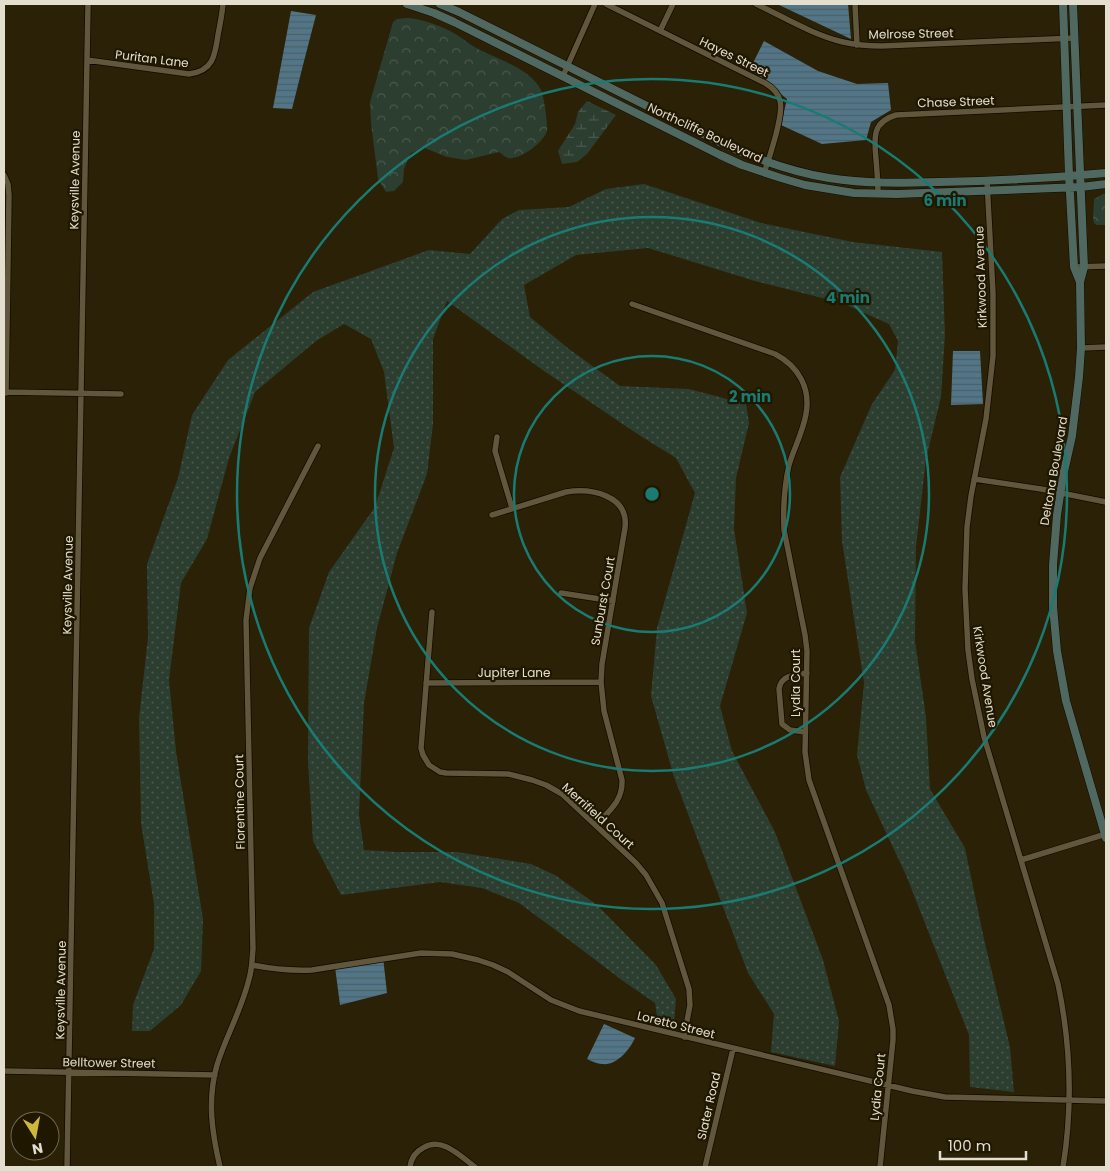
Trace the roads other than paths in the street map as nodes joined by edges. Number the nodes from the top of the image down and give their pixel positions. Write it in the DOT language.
graph roads {
  1 [pos="88,4"];
  2 [pos="224,4"];
  3 [pos="407,4"];
  4 [pos="439,4"];
  5 [pos="595,4"];
  6 [pos="606,4"];
  7 [pos="673,4"];
  8 [pos="756,4"];
  9 [pos="855,4"];
  10 [pos="1063,4"];
  11 [pos="1073,4"];
  12 [pos="434,13"];
  13 [pos="660,31"];
  14 [pos="1075,38"];
  15 [pos="1064,39"];
  16 [pos="857,45"];
  17 [pos="87,60"];
  18 [pos="568,66"];
  19 [pos="563,76"];
  20 [pos="1106,105"];
  21 [pos="1067,107"];
  22 [pos="1078,107"];
  23 [pos="767,162"];
  24 [pos="764,173"];
  25 [pos="1106,173"];
  26 [pos="4,175"];
  27 [pos="1069,175"];
  28 [pos="1081,175"];
  29 [pos="988,181"];
  30 [pos="878,182"];
  31 [pos="1106,184"];
  32 [pos="1070,187"];
  33 [pos="1081,187"];
  34 [pos="988,190"];
  35 [pos="878,194"];
  36 [pos="1106,266"];
  37 [pos="1074,267"];
  38 [pos="1084,267"];
  39 [pos="1080,282"];
  40 [pos="632,304"];
  41 [pos="1081,348"];
  42 [pos="1106,348"];
  43 [pos="5,392"];
  44 [pos="81,394"];
  45 [pos="122,394"];
  46 [pos="497,437"];
  47 [pos="318,446"];
  48 [pos="974,479"];
  49 [pos="1060,493"];
  50 [pos="1106,502"];
  51 [pos="512,508"];
  52 [pos="492,515"];
  53 [pos="561,593"];
  54 [pos="613,601"];
  55 [pos="432,612"];
  56 [pos="807,673"];
  57 [pos="601,682"];
  58 [pos="426,683"];
  59 [pos="805,732"];
  60 [pos="596,825"];
  61 [pos="1106,835"];
  62 [pos="1021,860"];
  63 [pos="252,965"];
  64 [pos="684,1037"];
  65 [pos="732,1049"];
  66 [pos="4,1071"];
  67 [pos="69,1072"];
  68 [pos="215,1075"];
  69 [pos="888,1086"];
  70 [pos="1070,1100"];
  71 [pos="1106,1101"];
  72 [pos="67,1167"];
  73 [pos="220,1167"];
  74 [pos="410,1167"];
  75 [pos="475,1167"];
  76 [pos="705,1167"];
  77 [pos="880,1167"];
  78 [pos="1063,1167"];
  1 -- 17 [label="street, Keysville Avenue"];
  2 -- 17 [label="street, Puritan Lane"];
  3 -- 12 [label="main road, Northcliffe Boulevard"];
  4 -- 12 [label="street"];
  4 -- 18 [label="main road, Northcliffe Boulevard"];
  5 -- 18 [label="street"];
  6 -- 13 [label="street, Hayes Street"];
  7 -- 13 [label="street"];
  8 -- 16 [label="street, Melrose Street"];
  9 -- 16 [label="street"];
  10 -- 15 [label="main road, Deltona Boulevard"];
  11 -- 14 [label="main road, Deltona Boulevard"];
  12 -- 19 [label="main road, Northcliffe Boulevard"];
  13 -- 23 [label="street, Hayes Street"];
  14 -- 15 [label="street, Melrose Street"];
  14 -- 22 [label="main road, Deltona Boulevard"];
  15 -- 16 [label="street, Melrose Street"];
  15 -- 21 [label="main road, Deltona Boulevard"];
  17 -- 44 [label="street, Keysville Avenue"];
  18 -- 19 [label="street"];
  18 -- 23 [label="main road, Northcliffe Boulevard"];
  19 -- 24 [label="main road, Northcliffe Boulevard"];
  20 -- 22 [label="street, Chase Street"];
  21 -- 22 [label="street, Chase Street"];
  21 -- 27 [label="main road, Deltona Boulevard"];
  21 -- 30 [label="street, Chase Street"];
  22 -- 28 [label="main road, Deltona Boulevard"];
  23 -- 24 [label="street, Hayes Street"];
  23 -- 30 [label="main road, Northcliffe Boulevard"];
  24 -- 35 [label="main road, Northcliffe Boulevard"];
  25 -- 28 [label="main road, Northcliffe Boulevard"];
  26 -- 43 [label="street"];
  27 -- 28 [label="main road, Northcliffe Boulevard"];
  27 -- 29 [label="main road, Northcliffe Boulevard"];
  27 -- 32 [label="main road, Deltona Boulevard"];
  28 -- 33 [label="main road, Deltona Boulevard"];
  29 -- 30 [label="main road, Northcliffe Boulevard"];
  29 -- 34 [label="street, Kirkwood Avenue"];
  30 -- 35 [label="street, Chase Street"];
  31 -- 33 [label="main road, Northcliffe Boulevard"];
  32 -- 33 [label="main road, Northcliffe Boulevard"];
  32 -- 34 [label="main road, Northcliffe Boulevard"];
  32 -- 37 [label="main road, Deltona Boulevard"];
  33 -- 38 [label="main road, Deltona Boulevard"];
  34 -- 35 [label="main road, Northcliffe Boulevard"];
  34 -- 48 [label="street, Kirkwood Avenue"];
  36 -- 38 [label="street"];
  37 -- 38 [label="street"];
  37 -- 39 [label="main road, Deltona Boulevard"];
  38 -- 39 [label="main road, Deltona Boulevard"];
  39 -- 41 [label="main road, Deltona Boulevard"];
  40 -- 56 [label="street, Lydia Court"];
  41 -- 42 [label="street"];
  41 -- 49 [label="main road, Deltona Boulevard"];
  43 -- 44 [label="street"];
  44 -- 45 [label="street"];
  44 -- 67 [label="street, Keysville Avenue"];
  46 -- 51 [label="street"];
  47 -- 63 [label="street, Florentine Court"];
  48 -- 49 [label="street"];
  48 -- 62 [label="street, Kirkwood Avenue"];
  49 -- 50 [label="street"];
  49 -- 61 [label="main road, Deltona Boulevard"];
  51 -- 52 [label="street, Sunburst Court"];
  51 -- 54 [label="street, Sunburst Court"];
  53 -- 54 [label="street"];
  54 -- 57 [label="street, Sunburst Court"];
  55 -- 58 [label="street, Merrifield Court"];
  56 -- 59 [label="street, Lydia Court"];
  56 -- 59 [label="street"];
  57 -- 58 [label="street, Jupiter Lane"];
  57 -- 60 [label="street, Sunburst Court"];
  58 -- 60 [label="street, Merrifield Court"];
  59 -- 69 [label="street, Lydia Court"];
  60 -- 64 [label="street, Merrifield Court"];
  61 -- 62 [label="street"];
  62 -- 70 [label="street, Kirkwood Avenue"];
  63 -- 64 [label="street, Loretto Street"];
  63 -- 68 [label="street, Florentine Court"];
  64 -- 65 [label="street, Loretto Street"];
  65 -- 69 [label="street, Loretto Street"];
  65 -- 76 [label="street, Slater Road"];
  66 -- 67 [label="street, Belltower Street"];
  67 -- 68 [label="street, Belltower Street"];
  67 -- 72 [label="street, Keysville Avenue"];
  68 -- 73 [label="street, Florentine Court"];
  69 -- 70 [label="street, Loretto Street"];
  69 -- 77 [label="street, Lydia Court"];
  70 -- 71 [label="street, Loretto Street"];
  70 -- 78 [label="street, Kirkwood Avenue"];
  74 -- 75 [label="street"];
}
